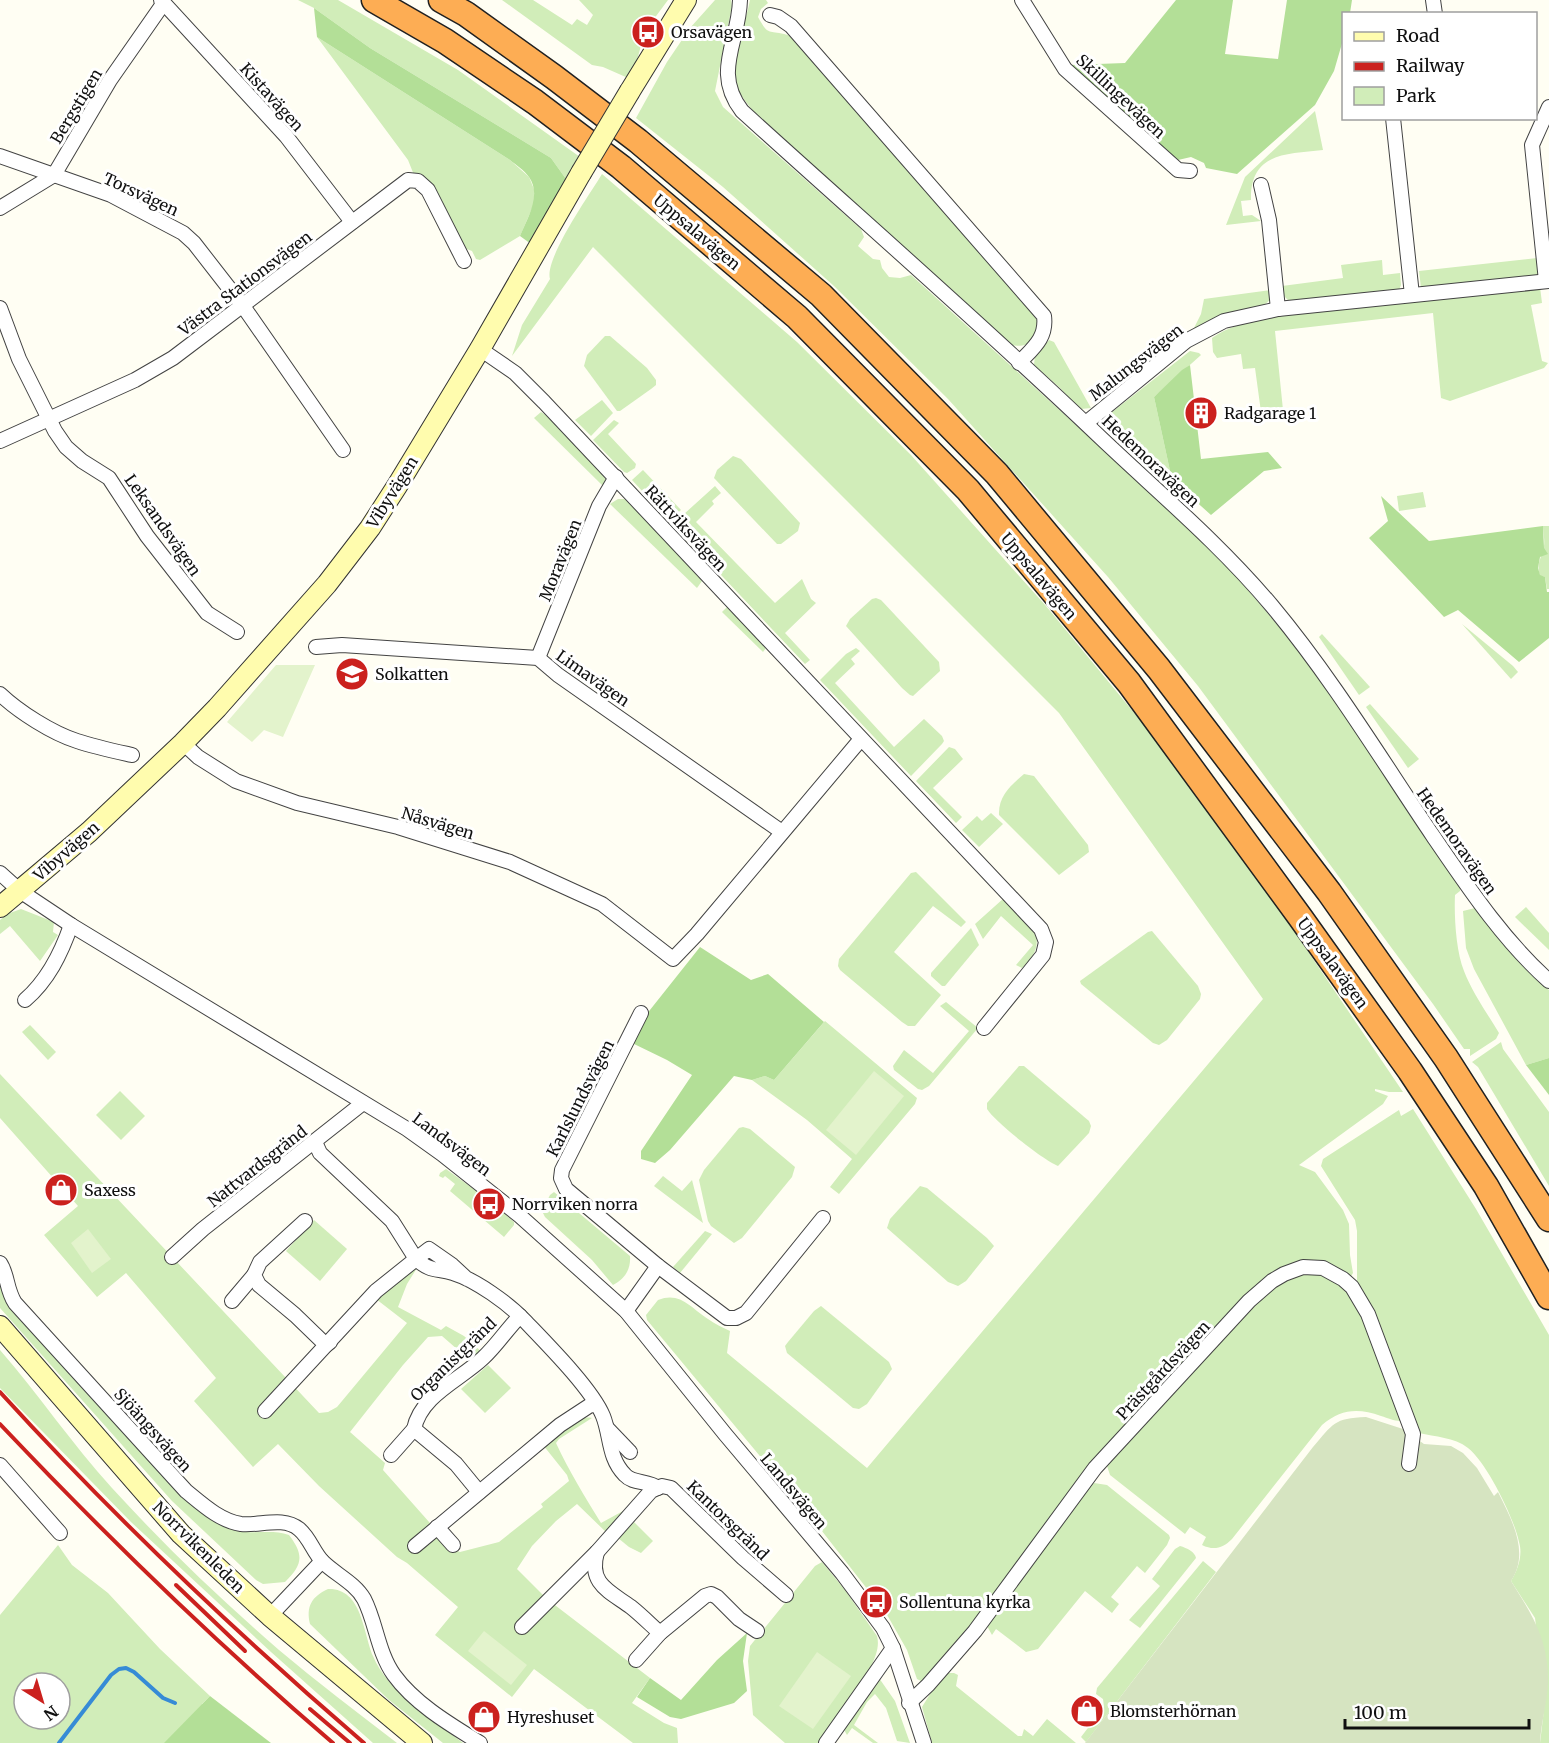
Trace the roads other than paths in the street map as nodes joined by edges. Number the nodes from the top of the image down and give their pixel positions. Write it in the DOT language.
graph roads {
  1 [pos="374,0"];
  2 [pos="441,0"];
  3 [pos="686,0"];
  4 [pos="740,0"];
  5 [pos="1022,0"];
  6 [pos="162,2"];
  7 [pos="770,15"];
  8 [pos="1549,107"];
  9 [pos="1393,120"];
  10 [pos="0,156"];
  11 [pos="1190,171"];
  12 [pos="54,176"];
  13 [pos="1261,185"];
  14 [pos="0,208"];
  15 [pos="352,222"];
  16 [pos="464,261"];
  17 [pos="1548,281"];
  18 [pos="1412,295"];
  19 [pos="243,306"];
  20 [pos="0,308"];
  21 [pos="1278,309"];
  22 [pos="480,349"];
  23 [pos="1020,363"];
  24 [pos="48,418"];
  25 [pos="1086,423"];
  26 [pos="0,441"];
  27 [pos="343,450"];
  28 [pos="616,477"];
  29 [pos="237,632"];
  30 [pos="316,647"];
  31 [pos="538,658"];
  32 [pos="0,694"];
  33 [pos="861,739"];
  34 [pos="183,743"];
  35 [pos="132,755"];
  36 [pos="782,832"];
  37 [pos="0,873"];
  38 [pos="20,891"];
  39 [pos="0,908"];
  40 [pos="71,925"];
  41 [pos="1549,981"];
  42 [pos="25,1000"];
  43 [pos="641,1013"];
  44 [pos="984,1028"];
  45 [pos="363,1103"];
  46 [pos="315,1142"];
  47 [pos="1486,1186"];
  48 [pos="823,1218"];
  49 [pos="1548,1218"];
  50 [pos="305,1221"];
  51 [pos="172,1257"];
  52 [pos="416,1259"];
  53 [pos="0,1263"];
  54 [pos="658,1266"];
  55 [pos="254,1275"];
  56 [pos="467,1279"];
  57 [pos="1549,1297"];
  58 [pos="232,1301"];
  59 [pos="626,1311"];
  60 [pos="1549,1312"];
  61 [pos="520,1316"];
  62 [pos="0,1326"];
  63 [pos="330,1342"];
  64 [pos="596,1404"];
  65 [pos="265,1411"];
  66 [pos="606,1426"];
  67 [pos="414,1429"];
  68 [pos="630,1452"];
  69 [pos="391,1455"];
  70 [pos="1409,1464"];
  71 [pos="0,1465"];
  72 [pos="658,1488"];
  73 [pos="479,1492"];
  74 [pos="437,1527"];
  75 [pos="60,1533"];
  76 [pos="453,1545"];
  77 [pos="414,1546"];
  78 [pos="597,1552"];
  79 [pos="322,1561"];
  80 [pos="786,1595"];
  81 [pos="270,1616"];
  82 [pos="522,1627"];
  83 [pos="757,1631"];
  84 [pos="660,1633"];
  85 [pos="893,1648"];
  86 [pos="636,1660"];
  87 [pos="909,1703"];
  88 [pos="422,1743"];
  89 [pos="480,1743"];
  90 [pos="826,1743"];
  91 [pos="924,1743"];
  1 -- 47 [label="highway, Uppsalavägen"];
  2 -- 49 [label="highway, Uppsalavägen"];
  3 -- 22 [label="street, Vibyvägen, bridge"];
  4 -- 23 [label="street, Hedemoravägen"];
  5 -- 11 [label="street, Skillingevägen"];
  6 -- 12 [label="street, Bergstigen"];
  6 -- 15 [label="street, Kistavägen"];
  7 -- 23 [label="street"];
  8 -- 17 [label="street, Malungsvägen"];
  9 -- 18 [label="street"];
  10 -- 12 [label="street, Torsvägen"];
  12 -- 14 [label="street, Bergstigen"];
  12 -- 19 [label="street, Torsvägen"];
  13 -- 21 [label="street"];
  15 -- 16 [label="street, Västra Stationsvägen"];
  15 -- 19 [label="street, Västra Stationsvägen"];
  17 -- 18 [label="street, Malungsvägen"];
  18 -- 21 [label="street, Malungsvägen"];
  19 -- 24 [label="street, Västra Stationsvägen"];
  19 -- 27 [label="street, Torsvägen"];
  20 -- 24 [label="street, Leksandsvägen"];
  21 -- 25 [label="street, Malungsvägen"];
  22 -- 28 [label="street, Rättviksvägen"];
  22 -- 34 [label="street, Vibyvägen"];
  23 -- 25 [label="street, Hedemoravägen"];
  24 -- 26 [label="street, Västra Stationsvägen"];
  24 -- 29 [label="street, Leksandsvägen"];
  25 -- 41 [label="street, Hedemoravägen"];
  28 -- 31 [label="street, Moravägen"];
  28 -- 33 [label="street, Rättviksvägen"];
  30 -- 31 [label="street, Limavägen"];
  31 -- 36 [label="street, Limavägen"];
  32 -- 35 [label="street"];
  33 -- 36 [label="street"];
  33 -- 44 [label="street, Rättviksvägen"];
  34 -- 36 [label="street, Nåsvägen"];
  34 -- 38 [label="street, Vibyvägen"];
  37 -- 38 [label="street, Landsvägen"];
  38 -- 39 [label="street, Vibyvägen"];
  38 -- 40 [label="street, Landsvägen"];
  40 -- 42 [label="street"];
  40 -- 45 [label="street, Landsvägen"];
  43 -- 54 [label="street, Karlslundsvägen"];
  45 -- 46 [label="street, Nattvardsgränd"];
  45 -- 59 [label="street, Landsvägen"];
  46 -- 51 [label="street, Nattvardsgränd"];
  46 -- 52 [label="street"];
  47 -- 57 [label="highway, Uppsalavägen"];
  47 -- 60 [label="highway"];
  48 -- 54 [label="street, Karlslundsvägen"];
  50 -- 55 [label="street"];
  52 -- 56 [label="street, Organistgränd"];
  52 -- 56 [label="street, Organistgränd"];
  52 -- 63 [label="street"];
  53 -- 79 [label="street, Sjöängsvägen"];
  54 -- 59 [label="street"];
  55 -- 58 [label="street"];
  55 -- 63 [label="street"];
  56 -- 61 [label="street, Organistgränd"];
  59 -- 85 [label="street, Landsvägen"];
  61 -- 64 [label="street, Organistgränd"];
  61 -- 67 [label="street, Organistgränd"];
  62 -- 81 [label="street, Norrvikenleden"];
  63 -- 65 [label="street"];
  64 -- 66 [label="street, Organistgränd"];
  64 -- 73 [label="street"];
  66 -- 68 [label="street, Organistgränd"];
  66 -- 72 [label="street, Organistgränd"];
  67 -- 69 [label="street, Organistgränd"];
  67 -- 73 [label="street"];
  70 -- 87 [label="street, Prästgårdsvägen"];
  71 -- 75 [label="street"];
  72 -- 78 [label="street"];
  72 -- 80 [label="street, Kantorsgränd"];
  73 -- 74 [label="street"];
  74 -- 76 [label="street"];
  74 -- 77 [label="street"];
  78 -- 82 [label="street"];
  78 -- 84 [label="street"];
  79 -- 81 [label="street"];
  79 -- 89 [label="street, Sjöängsvägen"];
  81 -- 88 [label="street, Norrvikenleden"];
  83 -- 84 [label="street"];
  84 -- 86 [label="street"];
  85 -- 87 [label="street, Landsvägen"];
  85 -- 90 [label="street"];
  87 -- 91 [label="street, Landsvägen"];
}
